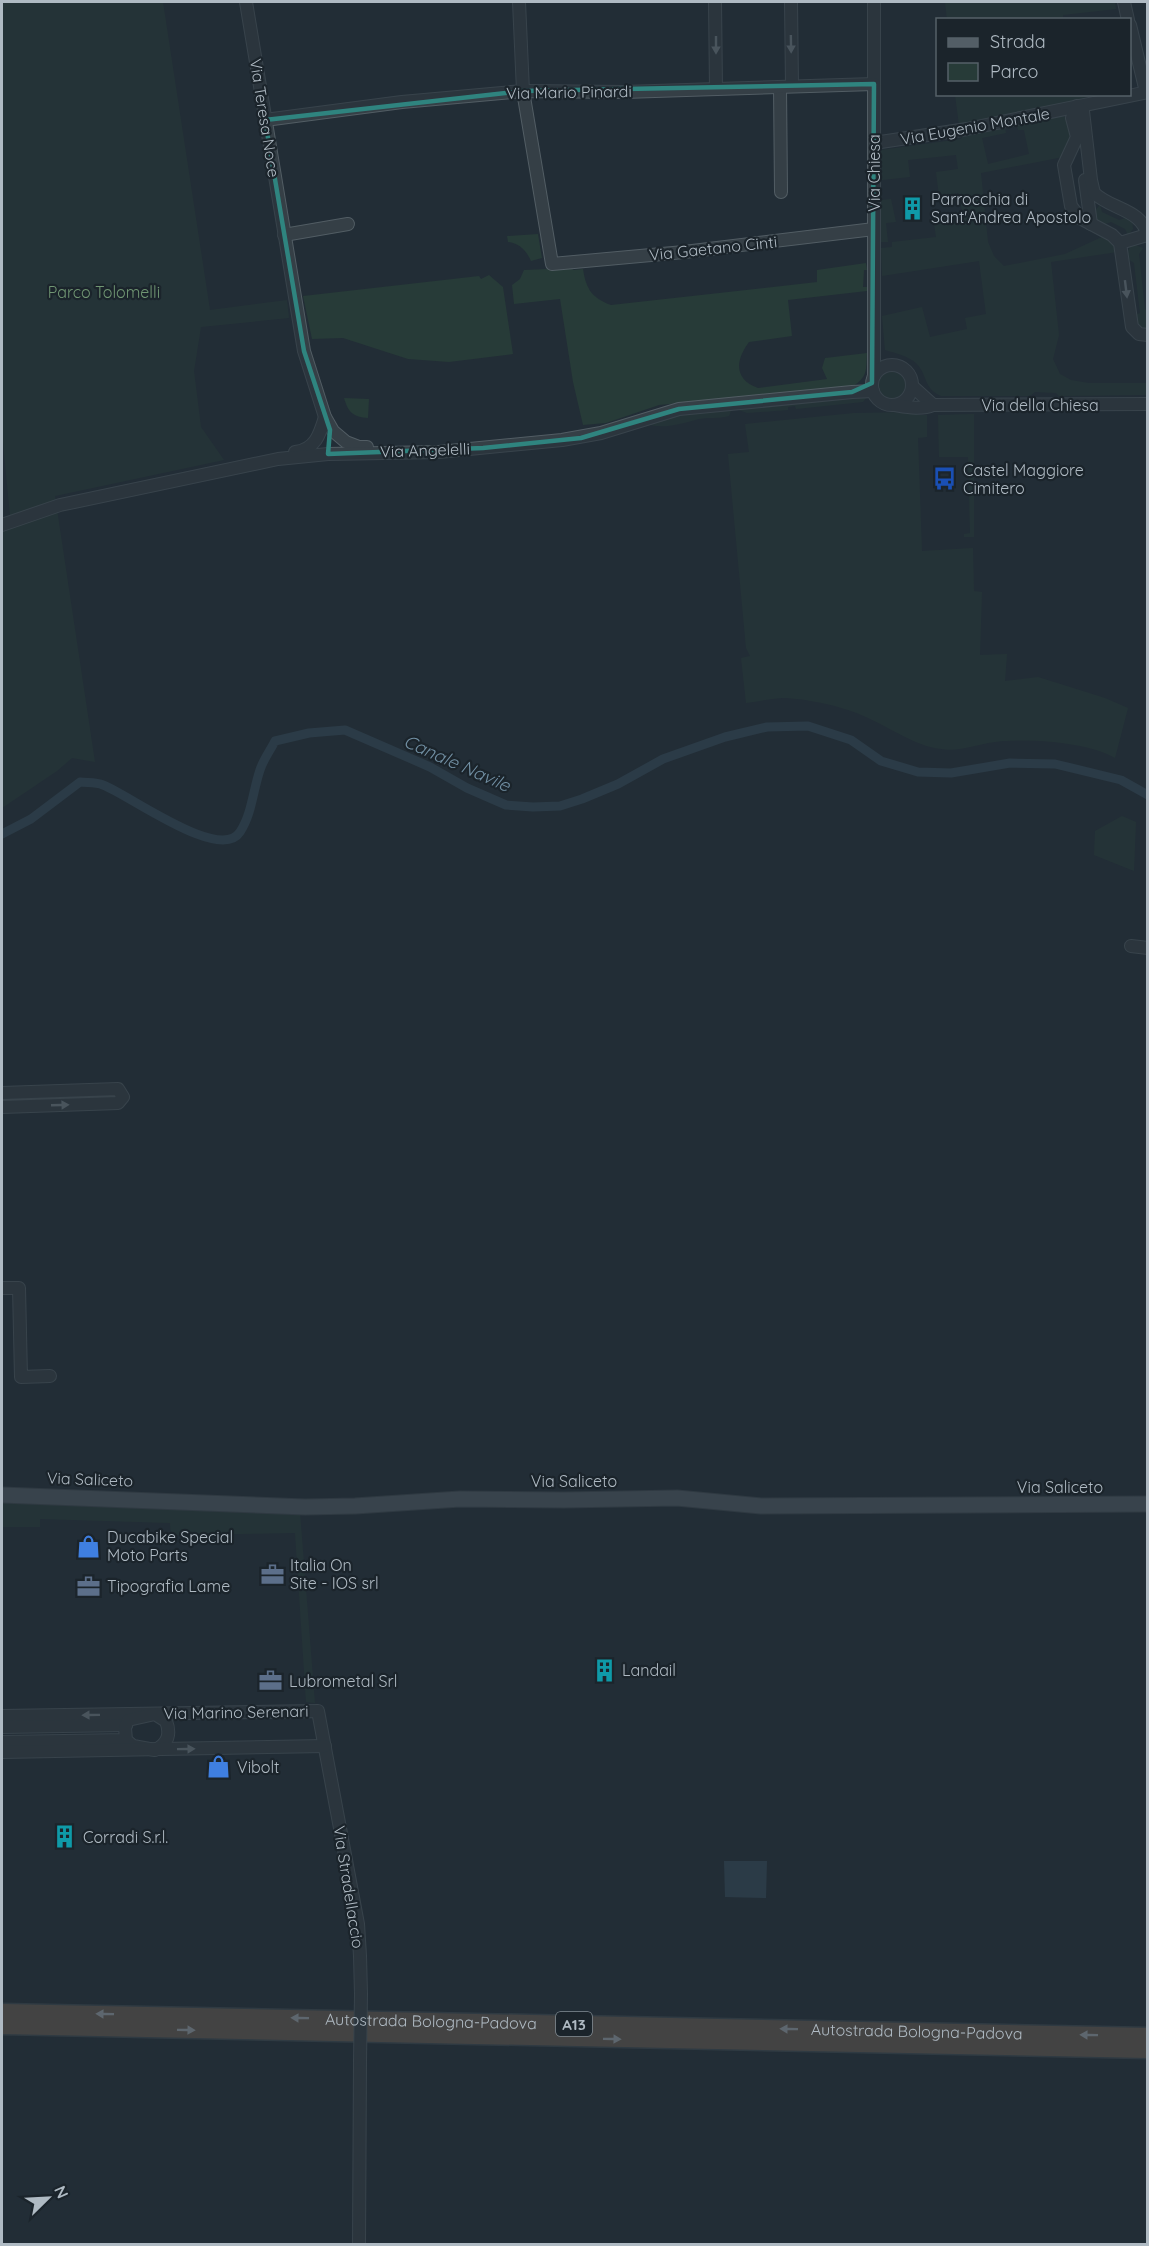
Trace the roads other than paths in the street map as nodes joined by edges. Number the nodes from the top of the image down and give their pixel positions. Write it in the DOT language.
graph roads {
  1 [pos="246,2"];
  2 [pos="519,2"];
  3 [pos="715,2"];
  4 [pos="791,2"];
  5 [pos="874,2"];
  6 [pos="1124,2"];
  7 [pos="1128,18"];
  8 [pos="1131,29"];
  9 [pos="874,84"];
  10 [pos="786,87"];
  11 [pos="716,89"];
  12 [pos="523,91"];
  13 [pos="1147,92"];
  14 [pos="1131,95"];
  15 [pos="1127,96"];
  16 [pos="1077,106"];
  17 [pos="265,120"];
  18 [pos="1077,137"];
  19 [pos="874,144"];
  20 [pos="781,192"];
  21 [pos="1104,200"];
  22 [pos="1091,219"];
  23 [pos="348,224"];
  24 [pos="874,229"];
  25 [pos="284,235"];
  26 [pos="1147,236"];
  27 [pos="1119,243"];
  28 [pos="1148,334"];
  29 [pos="874,344"];
  30 [pos="889,365"];
  31 [pos="873,383"];
  32 [pos="912,386"];
  33 [pos="1148,404"];
  34 [pos="895,405"];
  35 [pos="933,405"];
  36 [pos="326,423"];
  37 [pos="430,452"];
  38 [pos="328,454"];
  39 [pos="258,464"];
  40 [pos="2,525"];
  41 [pos="1131,946"];
  42 [pos="1148,948"];
  43 [pos="2,1093"];
  44 [pos="2,1107"];
  45 [pos="2,1288"];
  46 [pos="50,1376"];
  47 [pos="2,1495"];
  48 [pos="1148,1504"];
  49 [pos="318,1711"];
  50 [pos="155,1714"];
  51 [pos="2,1716"];
  52 [pos="126,1725"];
  53 [pos="2,1727"];
  54 [pos="126,1740"];
  55 [pos="2,1742"];
  56 [pos="325,1746"];
  57 [pos="155,1750"];
  58 [pos="2,1752"];
  59 [pos="2,2012"];
  60 [pos="2,2026"];
  61 [pos="1148,2036"];
  62 [pos="1148,2050"];
  63 [pos="359,2244"];
  1 -- 17 [label="street, Via Teresa Noce"];
  2 -- 12 [label="street"];
  3 -- 11 [label="street, one-way"];
  4 -- 10 [label="street, one-way"];
  5 -- 9 [label="street, Via Chiesa"];
  6 -- 7 [label="street"];
  8 -- 13 [label="street, Via Eugenio Montale"];
  9 -- 10 [label="street, Via Mario Pinardi"];
  9 -- 19 [label="street, Via Chiesa"];
  10 -- 11 [label="street, Via Mario Pinardi"];
  10 -- 20 [label="street"];
  11 -- 12 [label="street, Via Mario Pinardi"];
  12 -- 17 [label="street, Via Mario Pinardi"];
  12 -- 24 [label="street, Via Gaetano Cinti"];
  13 -- 14 [label="street, Via Eugenio Montale"];
  15 -- 16 [label="street, Via Eugenio Montale"];
  16 -- 18 [label="street"];
  16 -- 19 [label="street, Via Eugenio Montale"];
  16 -- 21 [label="street"];
  17 -- 25 [label="street, Via Teresa Noce"];
  18 -- 22 [label="street"];
  18 -- 22 [label="street"];
  19 -- 24 [label="street, Via Chiesa"];
  21 -- 22 [label="street"];
  21 -- 26 [label="street"];
  22 -- 27 [label="street"];
  23 -- 25 [label="street"];
  24 -- 29 [label="street, Via Chiesa"];
  25 -- 36 [label="street, Via Teresa Noce"];
  26 -- 27 [label="street"];
  27 -- 28 [label="street, one-way"];
  29 -- 30 [label="street"];
  29 -- 31 [label="street, Via Chiesa"];
  30 -- 31 [label="street"];
  30 -- 32 [label="street"];
  31 -- 34 [label="street"];
  31 -- 37 [label="street, Via Angelelli"];
  32 -- 34 [label="street"];
  32 -- 35 [label="street"];
  33 -- 35 [label="street, Via della Chiesa"];
  34 -- 35 [label="street, Via della Chiesa"];
  36 -- 37 [label="street"];
  36 -- 38 [label="street, Via Teresa Noce"];
  36 -- 39 [label="street"];
  37 -- 38 [label="street, Via Angelelli"];
  38 -- 39 [label="street, Via Angelelli"];
  39 -- 40 [label="street, Via Angelelli"];
  41 -- 42 [label="street"];
  44 -- 43 [label="street, one-way"];
  45 -- 46 [label="street"];
  47 -- 48 [label="main road, Via Saliceto"];
  49 -- 50 [label="street, Via Marino Serenari"];
  49 -- 56 [label="street, Via Stradellaccio"];
  50 -- 51 [label="street, Via Marino Serenari, one-way"];
  50 -- 52 [label="street, Via Marino Serenari"];
  50 -- 57 [label="street, Via Marino Serenari"];
  52 -- 53 [label="street, Via Marino Serenari"];
  52 -- 54 [label="street"];
  54 -- 55 [label="street"];
  54 -- 57 [label="street"];
  57 -- 56 [label="street, one-way"];
  56 -- 63 [label="street, Via Stradellaccio, bridge"];
  57 -- 58 [label="street"];
  61 -- 59 [label="highway, Autostrada Bologna-Padova / A13, one-way"];
  60 -- 62 [label="highway, Autostrada Bologna-Padova / A13, one-way"];
}
